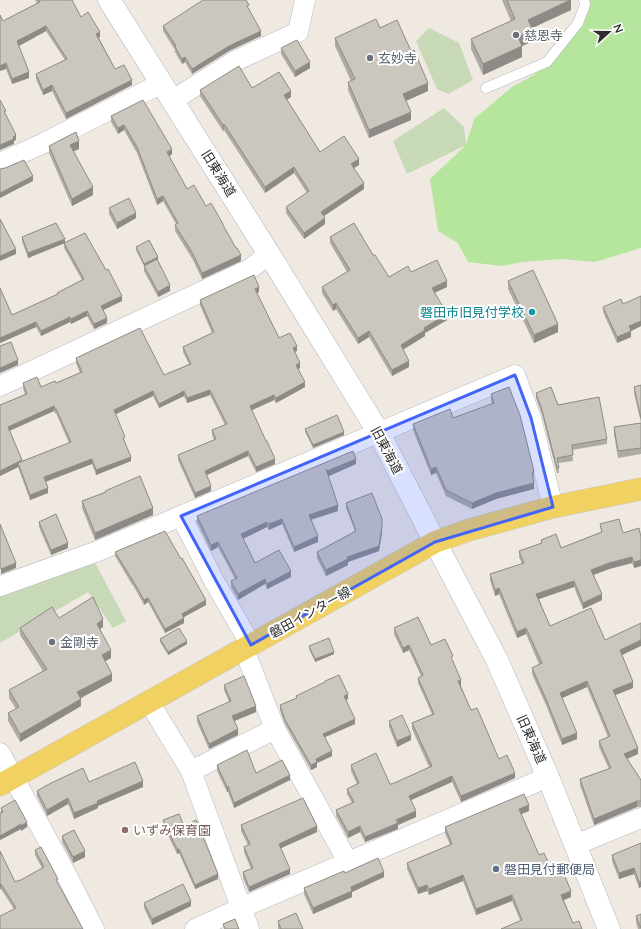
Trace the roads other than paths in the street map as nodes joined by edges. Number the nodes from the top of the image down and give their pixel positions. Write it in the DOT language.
graph roads {
  1 [pos="109,0"];
  2 [pos="305,0"];
  3 [pos="584,0"];
  4 [pos="486,88"];
  5 [pos="168,91"];
  6 [pos="0,163"];
  7 [pos="269,254"];
  8 [pos="0,386"];
  9 [pos="379,433"];
  10 [pos="641,489"];
  11 [pos="553,507"];
  12 [pos="181,516"];
  13 [pos="435,542"];
  14 [pos="0,586"];
  15 [pos="248,647"];
  16 [pos="149,702"];
  17 [pos="275,729"];
  18 [pos="0,753"];
  19 [pos="191,771"];
  20 [pos="548,777"];
  21 [pos="6,781"];
  22 [pos="641,818"];
  23 [pos="575,845"];
  24 [pos="348,862"];
  25 [pos="241,908"];
  26 [pos="94,929"];
  27 [pos="195,929"];
  28 [pos="249,929"];
  29 [pos="610,929"];
  1 -- 5 [label="street, 旧東海道"];
  2 -- 5 [label="street"];
  3 -- 4 [label="lane"];
  5 -- 6 [label="street"];
  5 -- 7 [label="street, 旧東海道"];
  7 -- 8 [label="street"];
  7 -- 9 [label="street, 旧東海道"];
  9 -- 11 [label="street"];
  9 -- 12 [label="street"];
  9 -- 13 [label="street, 旧東海道"];
  10 -- 11 [label="main road, 磐田インター線"];
  11 -- 13 [label="main road, 磐田インター線"];
  12 -- 14 [label="street"];
  12 -- 15 [label="street"];
  13 -- 15 [label="main road, 磐田インター線"];
  13 -- 20 [label="street, 旧東海道"];
  15 -- 16 [label="main road, 磐田インター線"];
  15 -- 17 [label="street"];
  16 -- 19 [label="street"];
  16 -- 21 [label="main road, 磐田インター線"];
  17 -- 19 [label="street"];
  17 -- 24 [label="street"];
  18 -- 21 [label="street"];
  19 -- 25 [label="street"];
  20 -- 23 [label="street, 旧東海道"];
  20 -- 24 [label="street"];
  21 -- 26 [label="street"];
  22 -- 23 [label="street"];
  23 -- 29 [label="street, 旧東海道"];
  24 -- 25 [label="street"];
  25 -- 27 [label="street"];
  25 -- 28 [label="street"];
}
